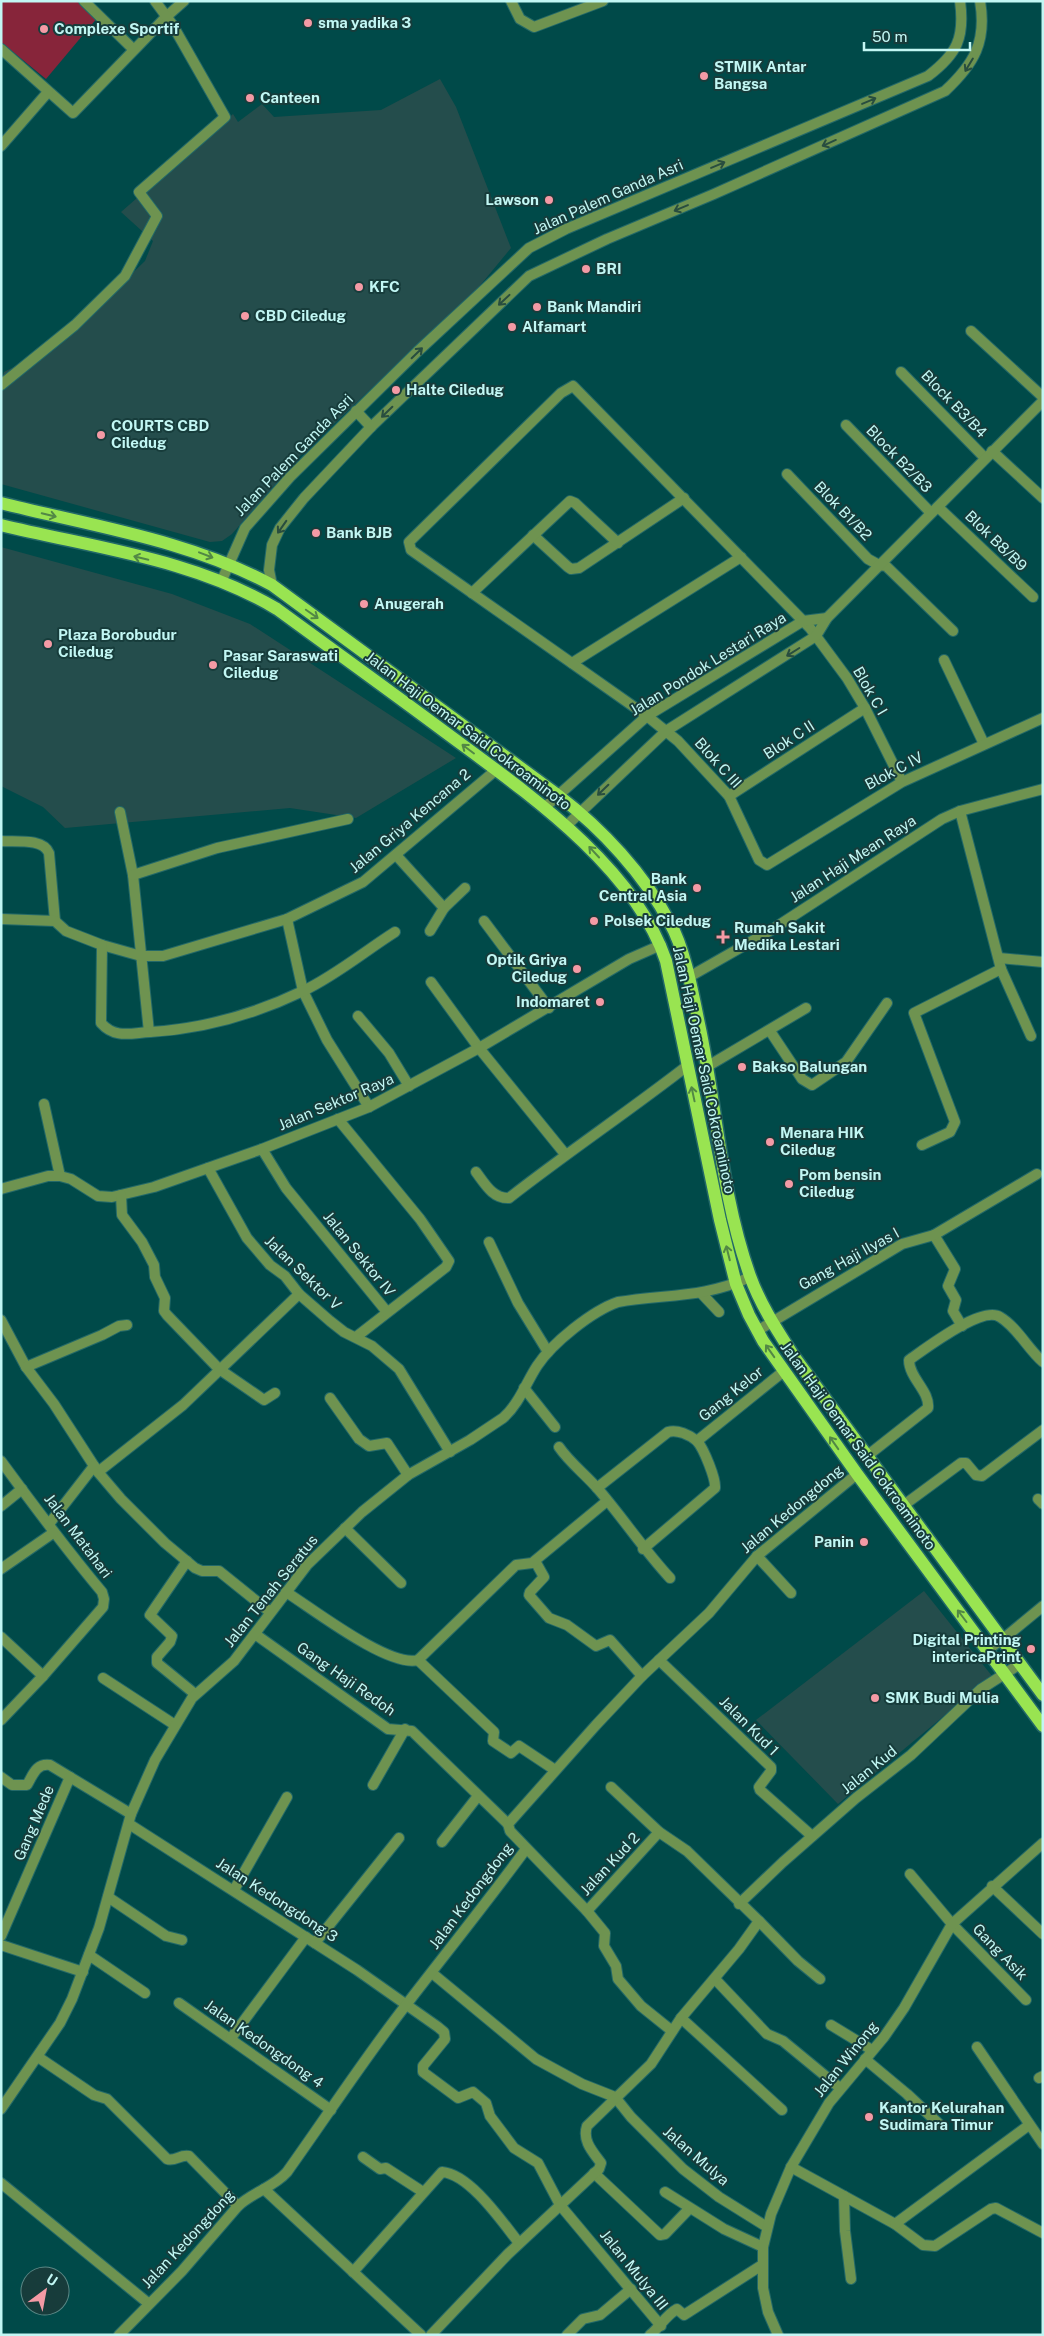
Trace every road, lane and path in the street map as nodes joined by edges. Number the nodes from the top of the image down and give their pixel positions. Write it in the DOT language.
graph roads {
  1 [pos="84,1"];
  2 [pos="154,1"];
  3 [pos="184,1"];
  4 [pos="511,1"];
  5 [pos="603,1"];
  6 [pos="960,1"];
  7 [pos="980,1"];
  8 [pos="167,16"];
  9 [pos="130,46"];
  10 [pos="1,48"];
  11 [pos="48,92"];
  12 [pos="1,146"];
  13 [pos="971,331"];
  14 [pos="901,372"];
  15 [pos="1,385"];
  16 [pos="1043,399"];
  17 [pos="356,411"];
  18 [pos="846,425"];
  19 [pos="371,427"];
  20 [pos="988,455"];
  21 [pos="787,474"];
  22 [pos="684,498"];
  23 [pos="1043,498"];
  24 [pos="1,503"];
  25 [pos="935,510"];
  26 [pos="1,525"];
  27 [pos="533,535"];
  28 [pos="618,543"];
  29 [pos="741,557"];
  30 [pos="229,564"];
  31 [pos="879,565"];
  32 [pos="222,580"];
  33 [pos="272,585"];
  34 [pos="472,593"];
  35 [pos="1033,597"];
  36 [pos="827,618"];
  37 [pos="803,621"];
  38 [pos="953,631"];
  39 [pos="816,636"];
  40 [pos="944,660"];
  41 [pos="572,663"];
  42 [pos="865,708"];
  43 [pos="647,716"];
  44 [pos="1043,718"];
  45 [pos="666,731"];
  46 [pos="984,744"];
  47 [pos="496,770"];
  48 [pos="902,782"];
  49 [pos="1043,789"];
  50 [pos="559,796"];
  51 [pos="730,796"];
  52 [pos="544,808"];
  53 [pos="960,810"];
  54 [pos="120,812"];
  55 [pos="580,812"];
  56 [pos="348,819"];
  57 [pos="566,826"];
  58 [pos="1,841"];
  59 [pos="396,855"];
  60 [pos="767,865"];
  61 [pos="133,875"];
  62 [pos="465,888"];
  63 [pos="444,908"];
  64 [pos="1,918"];
  65 [pos="287,919"];
  66 [pos="55,921"];
  67 [pos="484,921"];
  68 [pos="430,931"];
  69 [pos="395,932"];
  70 [pos="102,945"];
  71 [pos="660,945"];
  72 [pos="141,956"];
  73 [pos="1043,962"];
  74 [pos="1000,964"];
  75 [pos="689,977"];
  76 [pos="430,982"];
  77 [pos="304,991"];
  78 [pos="887,1003"];
  79 [pos="549,1008"];
  80 [pos="806,1008"];
  81 [pos="358,1016"];
  82 [pos="770,1030"];
  83 [pos="149,1032"];
  84 [pos="1031,1036"];
  85 [pos="479,1048"];
  86 [pos="687,1066"];
  87 [pos="708,1066"];
  88 [pos="409,1086"];
  89 [pos="44,1104"];
  90 [pos="370,1106"];
  91 [pos="338,1119"];
  92 [pos="922,1145"];
  93 [pos="262,1149"];
  94 [pos="565,1154"];
  95 [pos="208,1168"];
  96 [pos="476,1172"];
  97 [pos="1037,1174"];
  98 [pos="60,1176"];
  99 [pos="1,1189"];
  100 [pos="121,1195"];
  101 [pos="934,1235"];
  102 [pos="489,1242"];
  103 [pos="750,1277"];
  104 [pos="736,1284"];
  105 [pos="299,1294"];
  106 [pos="702,1294"];
  107 [pos="387,1312"];
  108 [pos="720,1312"];
  109 [pos="1,1320"];
  110 [pos="771,1322"];
  111 [pos="127,1324"];
  112 [pos="962,1326"];
  113 [pos="757,1331"];
  114 [pos="356,1337"];
  115 [pos="548,1352"];
  116 [pos="1043,1362"];
  117 [pos="26,1367"];
  118 [pos="219,1369"];
  119 [pos="784,1371"];
  120 [pos="524,1388"];
  121 [pos="275,1393"];
  122 [pos="330,1398"];
  123 [pos="555,1427"];
  124 [pos="1043,1430"];
  125 [pos="696,1441"];
  126 [pos="559,1447"];
  127 [pos="450,1452"];
  128 [pos="867,1456"];
  129 [pos="1,1461"];
  130 [pos="96,1469"];
  131 [pos="857,1474"];
  132 [pos="408,1475"];
  133 [pos="597,1488"];
  134 [pos="22,1489"];
  135 [pos="607,1501"];
  136 [pos="904,1505"];
  137 [pos="1,1506"];
  138 [pos="51,1528"];
  139 [pos="344,1528"];
  140 [pos="643,1549"];
  141 [pos="757,1556"];
  142 [pos="187,1561"];
  143 [pos="535,1561"];
  144 [pos="1,1569"];
  145 [pos="953,1571"];
  146 [pos="670,1578"];
  147 [pos="936,1582"];
  148 [pos="401,1583"];
  149 [pos="286,1592"];
  150 [pos="791,1593"];
  151 [pos="1043,1606"];
  152 [pos="270,1612"];
  153 [pos="254,1634"];
  154 [pos="1,1637"];
  155 [pos="1004,1639"];
  156 [pos="987,1650"];
  157 [pos="418,1660"];
  158 [pos="659,1660"];
  159 [pos="1020,1664"];
  160 [pos="1006,1674"];
  161 [pos="43,1676"];
  162 [pos="642,1676"];
  163 [pos="103,1678"];
  164 [pos="195,1694"];
  165 [pos="1043,1695"];
  166 [pos="1,1720"];
  167 [pos="174,1725"];
  168 [pos="1043,1726"];
  169 [pos="405,1729"];
  170 [pos="555,1770"];
  171 [pos="1,1777"];
  172 [pos="70,1777"];
  173 [pos="373,1785"];
  174 [pos="611,1787"];
  175 [pos="478,1796"];
  176 [pos="286,1797"];
  177 [pos="130,1819"];
  178 [pos="508,1824"];
  179 [pos="659,1832"];
  180 [pos="812,1836"];
  181 [pos="399,1838"];
  182 [pos="442,1842"];
  183 [pos="1043,1842"];
  184 [pos="526,1849"];
  185 [pos="910,1874"];
  186 [pos="992,1886"];
  187 [pos="234,1890"];
  188 [pos="108,1897"];
  189 [pos="739,1904"];
  190 [pos="587,1911"];
  191 [pos="758,1921"];
  192 [pos="952,1924"];
  193 [pos="1043,1934"];
  194 [pos="1,1936"];
  195 [pos="182,1940"];
  196 [pos="311,1940"];
  197 [pos="1,1945"];
  198 [pos="89,1955"];
  199 [pos="83,1972"];
  200 [pos="432,1973"];
  201 [pos="715,1979"];
  202 [pos="820,1979"];
  203 [pos="145,1993"];
  204 [pos="1026,2000"];
  205 [pos="179,2003"];
  206 [pos="407,2004"];
  207 [pos="681,2018"];
  208 [pos="831,2025"];
  209 [pos="672,2031"];
  210 [pos="231,2038"];
  211 [pos="977,2047"];
  212 [pos="872,2050"];
  213 [pos="38,2057"];
  214 [pos="865,2059"];
  215 [pos="840,2088"];
  216 [pos="615,2097"];
  217 [pos="1,2109"];
  218 [pos="332,2110"];
  219 [pos="782,2110"];
  220 [pos="939,2124"];
  221 [pos="1029,2124"];
  222 [pos="1043,2144"];
  223 [pos="364,2157"];
  224 [pos="791,2167"];
  225 [pos="594,2173"];
  226 [pos="1,2183"];
  227 [pos="264,2188"];
  228 [pos="423,2192"];
  229 [pos="665,2192"];
  230 [pos="844,2196"];
  231 [pos="560,2205"];
  232 [pos="238,2206"];
  233 [pos="690,2209"];
  234 [pos="895,2224"];
  235 [pos="767,2227"];
  236 [pos="1043,2234"];
  237 [pos="519,2244"];
  238 [pos="763,2247"];
  239 [pos="762,2265"];
  240 [pos="353,2272"];
  241 [pos="851,2279"];
  242 [pos="631,2289"];
  243 [pos="148,2304"];
  244 [pos="661,2326"];
  245 [pos="119,2335"];
  246 [pos="421,2335"];
  247 [pos="431,2335"];
  248 [pos="567,2335"];
  249 [pos="650,2335"];
  250 [pos="778,2335"];
  1 -- 9 [label="street"];
  2 -- 8 [label="street"];
  3 -- 8 [label="street"];
  4 -- 5 [label="street"];
  17 -- 6 [label="street, Jalan Palem Ganda Asri, one-way"];
  7 -- 19 [label="street, one-way"];
  8 -- 11 [label="street"];
  8 -- 15 [label="street"];
  10 -- 11 [label="street"];
  11 -- 12 [label="street"];
  13 -- 16 [label="street"];
  14 -- 20 [label="street, Block B3/B4"];
  16 -- 20 [label="street"];
  17 -- 19 [label="street"];
  17 -- 30 [label="street, Jalan Palem Ganda Asri"];
  18 -- 25 [label="street, Block B2/B3"];
  19 -- 33 [label="street, one-way"];
  20 -- 23 [label="street, Block B3/B4"];
  20 -- 25 [label="street"];
  21 -- 31 [label="street, Blok B1/B2"];
  22 -- 28 [label="street"];
  22 -- 29 [label="street, Blok C I"];
  22 -- 34 [label="street, Blok C I"];
  24 -- 30 [label="main road, Jalan Haji Oemar Said Cokroaminoto, one-way"];
  25 -- 31 [label="street"];
  25 -- 35 [label="street, Blok B8/B9"];
  32 -- 26 [label="main road, Jalan Haji Oemar Said Cokroaminoto, one-way"];
  27 -- 28 [label="street"];
  27 -- 28 [label="street"];
  27 -- 34 [label="street"];
  29 -- 37 [label="street, Blok C I"];
  29 -- 41 [label="street"];
  30 -- 32 [label="street, Jalan Palem Ganda Asri"];
  30 -- 33 [label="main road, Jalan Haji Oemar Said Cokroaminoto"];
  31 -- 36 [label="street"];
  31 -- 38 [label="street, Blok B1/B2"];
  47 -- 32 [label="main road, Jalan Haji Oemar Said Cokroaminoto, one-way"];
  33 -- 50 [label="main road, Jalan Haji Oemar Said Cokroaminoto, one-way"];
  34 -- 41 [label="street, Blok C III"];
  36 -- 37 [label="street, Jalan Pondok Lestari Raya"];
  36 -- 39 [label="street"];
  37 -- 39 [label="street, Blok C I"];
  37 -- 43 [label="street, Jalan Pondok Lestari Raya"];
  39 -- 42 [label="street, Blok C I"];
  39 -- 45 [label="street, one-way"];
  40 -- 46 [label="street"];
  41 -- 43 [label="street, Blok C III"];
  42 -- 48 [label="street, Blok C I"];
  42 -- 51 [label="street, Blok C II"];
  43 -- 45 [label="street, Blok C III"];
  43 -- 50 [label="street, Jalan Pondok Lestari Raya"];
  44 -- 46 [label="street, Blok C IV"];
  45 -- 51 [label="street, Blok C III"];
  45 -- 55 [label="street, one-way"];
  46 -- 48 [label="street, Blok C IV"];
  47 -- 52 [label="main road, Jalan Haji Oemar Said Cokroaminoto"];
  47 -- 59 [label="street, Jalan Griya Kencana 2"];
  48 -- 60 [label="street, Blok C IV"];
  49 -- 53 [label="street, Jalan Haji Mean Raya"];
  50 -- 52 [label="street, Jalan Pondok Lestari Raya"];
  50 -- 55 [label="main road, Jalan Haji Oemar Said Cokroaminoto"];
  51 -- 60 [label="street, Blok C III"];
  52 -- 57 [label="main road, Jalan Haji Oemar Said Cokroaminoto"];
  53 -- 74 [label="street"];
  53 -- 75 [label="street, Jalan Haji Mean Raya"];
  54 -- 61 [label="street"];
  55 -- 57 [label="street"];
  55 -- 75 [label="main road, Jalan Haji Oemar Said Cokroaminoto"];
  56 -- 61 [label="street"];
  71 -- 57 [label="main road, Jalan Haji Oemar Said Cokroaminoto, one-way"];
  58 -- 66 [label="street"];
  59 -- 63 [label="street"];
  59 -- 65 [label="street, Jalan Griya Kencana 2"];
  61 -- 72 [label="street"];
  62 -- 63 [label="street"];
  63 -- 68 [label="street"];
  64 -- 66 [label="street"];
  65 -- 72 [label="street, Jalan Griya Kencana 2"];
  65 -- 77 [label="street"];
  66 -- 70 [label="street, Jalan Griya Kencana 2"];
  67 -- 79 [label="street"];
  69 -- 77 [label="street"];
  70 -- 72 [label="street, Jalan Griya Kencana 2"];
  70 -- 83 [label="street"];
  71 -- 79 [label="street, Jalan Sektor Raya"];
  71 -- 86 [label="main road, Jalan Haji Oemar Said Cokroaminoto"];
  72 -- 83 [label="street"];
  73 -- 74 [label="street"];
  74 -- 84 [label="street"];
  74 -- 92 [label="street"];
  75 -- 87 [label="main road, Jalan Haji Oemar Said Cokroaminoto"];
  76 -- 85 [label="street"];
  77 -- 83 [label="street"];
  77 -- 90 [label="street"];
  78 -- 82 [label="street"];
  79 -- 85 [label="street, Jalan Sektor Raya"];
  80 -- 82 [label="street"];
  81 -- 88 [label="street"];
  82 -- 87 [label="street"];
  85 -- 88 [label="street, Jalan Sektor Raya"];
  85 -- 94 [label="street"];
  86 -- 94 [label="street"];
  104 -- 86 [label="main road, Jalan Haji Oemar Said Cokroaminoto, one-way"];
  87 -- 103 [label="main road, Jalan Haji Oemar Said Cokroaminoto"];
  88 -- 90 [label="street, Jalan Sektor Raya"];
  89 -- 98 [label="street"];
  90 -- 91 [label="street, Jalan Sektor Raya"];
  91 -- 93 [label="street, Jalan Sektor Raya"];
  91 -- 107 [label="street, Jalan Sektor IV"];
  93 -- 95 [label="street, Jalan Sektor Raya"];
  93 -- 107 [label="street, Jalan Sektor IV"];
  94 -- 96 [label="street"];
  95 -- 100 [label="street, Jalan Sektor Raya"];
  95 -- 105 [label="street, Jalan Sektor V"];
  97 -- 101 [label="street, Gang Haji Ilyas I"];
  98 -- 99 [label="street"];
  98 -- 100 [label="street, Jalan Sektor Raya"];
  100 -- 118 [label="street"];
  101 -- 110 [label="street, Gang Haji Ilyas I"];
  101 -- 112 [label="street"];
  102 -- 115 [label="street"];
  103 -- 104 [label="street, Jalan Tenah Seratus"];
  103 -- 110 [label="main road, Jalan Haji Oemar Said Cokroaminoto"];
  104 -- 106 [label="street, Jalan Tenah Seratus"];
  104 -- 113 [label="main road, Jalan Haji Oemar Said Cokroaminoto"];
  105 -- 114 [label="street, Jalan Sektor V"];
  105 -- 118 [label="street"];
  106 -- 108 [label="street"];
  106 -- 115 [label="street, Jalan Tenah Seratus"];
  107 -- 114 [label="street"];
  109 -- 117 [label="street"];
  110 -- 113 [label="street, Gang Haji Ilyas I"];
  110 -- 128 [label="main road, Jalan Haji Oemar Said Cokroaminoto"];
  111 -- 117 [label="street"];
  112 -- 116 [label="street"];
  112 -- 128 [label="street"];
  119 -- 113 [label="main road, Jalan Haji Oemar Said Cokroaminoto, one-way"];
  114 -- 127 [label="street, Jalan Sektor V"];
  115 -- 120 [label="street, Jalan Tenah Seratus"];
  117 -- 130 [label="street"];
  118 -- 121 [label="street"];
  118 -- 130 [label="street"];
  119 -- 125 [label="street, Gang Kelor"];
  131 -- 119 [label="main road, Jalan Haji Oemar Said Cokroaminoto, one-way"];
  120 -- 123 [label="street"];
  120 -- 127 [label="street, Jalan Tenah Seratus"];
  122 -- 132 [label="street"];
  124 -- 136 [label="street"];
  125 -- 133 [label="street"];
  125 -- 140 [label="street"];
  126 -- 133 [label="street"];
  127 -- 132 [label="street, Jalan Tenah Seratus"];
  128 -- 136 [label="main road, Jalan Haji Oemar Said Cokroaminoto"];
  129 -- 134 [label="street, Jalan Matahari"];
  130 -- 138 [label="street"];
  130 -- 142 [label="street"];
  131 -- 141 [label="street, Jalan Kedongdong"];
  131 -- 147 [label="main road, Jalan Haji Oemar Said Cokroaminoto"];
  132 -- 139 [label="street, Jalan Tenah Seratus"];
  133 -- 135 [label="street"];
  134 -- 137 [label="street"];
  134 -- 138 [label="street, Jalan Matahari"];
  135 -- 140 [label="street"];
  135 -- 143 [label="street"];
  136 -- 145 [label="main road, Jalan Haji Oemar Said Cokroaminoto"];
  138 -- 144 [label="street"];
  138 -- 161 [label="street, Jalan Matahari"];
  139 -- 148 [label="street"];
  139 -- 149 [label="street, Jalan Tenah Seratus"];
  140 -- 146 [label="street"];
  141 -- 150 [label="street"];
  141 -- 158 [label="street, Jalan Kedongdong"];
  142 -- 152 [label="street"];
  142 -- 164 [label="street"];
  143 -- 157 [label="street"];
  143 -- 162 [label="street"];
  145 -- 147 [label="main road"];
  145 -- 155 [label="main road, Jalan Haji Oemar Said Cokroaminoto"];
  156 -- 147 [label="main road, Jalan Haji Oemar Said Cokroaminoto, one-way"];
  149 -- 152 [label="street, Jalan Tenah Seratus"];
  149 -- 157 [label="street"];
  151 -- 155 [label="street"];
  152 -- 153 [label="street, Jalan Tenah Seratus"];
  153 -- 164 [label="street, Jalan Tenah Seratus"];
  153 -- 169 [label="street, Gang Haji Redoh"];
  154 -- 161 [label="street"];
  155 -- 156 [label="street"];
  155 -- 159 [label="main road, Jalan Haji Oemar Said Cokroaminoto"];
  156 -- 160 [label="main road, Jalan Haji Oemar Said Cokroaminoto"];
  157 -- 170 [label="street"];
  158 -- 162 [label="street, Jalan Kedongdong"];
  158 -- 180 [label="street, Jalan Kud 1"];
  159 -- 160 [label="street, Jalan Kud"];
  159 -- 165 [label="main road, Jalan Haji Oemar Said Cokroaminoto"];
  160 -- 168 [label="main road, Jalan Haji Oemar Said Cokroaminoto"];
  160 -- 180 [label="street, Jalan Kud"];
  161 -- 166 [label="street, Jalan Matahari"];
  162 -- 170 [label="street, Jalan Kedongdong"];
  163 -- 167 [label="street"];
  164 -- 167 [label="street, Jalan Tenah Seratus"];
  167 -- 177 [label="street, Jalan Tenah Seratus"];
  169 -- 173 [label="street"];
  169 -- 175 [label="street, Gang Haji Redoh"];
  170 -- 178 [label="street, Jalan Kedongdong"];
  171 -- 172 [label="street, Jalan Kedongdong 3"];
  172 -- 177 [label="street, Jalan Kedongdong 3"];
  172 -- 194 [label="street, Gang Mede"];
  174 -- 179 [label="street"];
  175 -- 178 [label="street, Gang Haji Redoh"];
  175 -- 182 [label="street"];
  176 -- 187 [label="street"];
  177 -- 187 [label="street, Jalan Kedongdong 3"];
  177 -- 188 [label="street, Jalan Tenah Seratus"];
  178 -- 184 [label="street, Jalan Kedongdong"];
  179 -- 189 [label="street, Jalan Kud 2"];
  179 -- 190 [label="street, Jalan Kud 2"];
  180 -- 189 [label="street, Jalan Kud"];
  181 -- 196 [label="street"];
  183 -- 186 [label="street, Jalan Winong"];
  184 -- 190 [label="street, Jalan Kud 2"];
  184 -- 200 [label="street, Jalan Kedongdong"];
  185 -- 192 [label="street, Gang Asik"];
  186 -- 192 [label="street, Jalan Winong"];
  186 -- 193 [label="street"];
  187 -- 196 [label="street, Jalan Kedongdong 3"];
  188 -- 195 [label="street"];
  188 -- 198 [label="street, Jalan Tenah Seratus"];
  189 -- 191 [label="street, Jalan Kud 2"];
  190 -- 209 [label="street"];
  191 -- 201 [label="street"];
  191 -- 202 [label="street, Jalan Kud 2"];
  192 -- 204 [label="street, Gang Asik"];
  192 -- 212 [label="street, Jalan Winong"];
  196 -- 206 [label="street, Jalan Kedongdong 3"];
  196 -- 210 [label="street"];
  197 -- 199 [label="street"];
  198 -- 199 [label="street, Jalan Tenah Seratus"];
  198 -- 203 [label="street"];
  199 -- 213 [label="street, Jalan Tenah Seratus"];
  200 -- 206 [label="street, Jalan Kedongdong"];
  200 -- 216 [label="street"];
  201 -- 207 [label="street"];
  201 -- 215 [label="street"];
  205 -- 210 [label="street, Jalan Kedongdong 4"];
  206 -- 218 [label="street, Jalan Kedongdong"];
  206 -- 231 [label="street, Jalan Kedongdong 3"];
  207 -- 209 [label="street"];
  207 -- 219 [label="street"];
  208 -- 212 [label="street"];
  209 -- 216 [label="street"];
  210 -- 218 [label="street, Jalan Kedongdong 4"];
  211 -- 221 [label="street"];
  212 -- 214 [label="street, Jalan Winong"];
  213 -- 217 [label="street, Jalan Tenah Seratus"];
  213 -- 232 [label="street"];
  214 -- 215 [label="street, Jalan Winong"];
  214 -- 220 [label="street"];
  215 -- 224 [label="street, Jalan Winong"];
  216 -- 225 [label="street"];
  216 -- 235 [label="street, Jalan Mulya"];
  218 -- 227 [label="street, Jalan Kedongdong"];
  221 -- 222 [label="street"];
  221 -- 234 [label="street"];
  223 -- 228 [label="street"];
  224 -- 230 [label="street"];
  224 -- 235 [label="street, Jalan Winong"];
  225 -- 231 [label="street"];
  225 -- 233 [label="street"];
  226 -- 243 [label="street"];
  227 -- 232 [label="street, Jalan Kedongdong"];
  227 -- 240 [label="street"];
  228 -- 237 [label="street"];
  228 -- 240 [label="street"];
  229 -- 233 [label="street"];
  230 -- 234 [label="street"];
  230 -- 241 [label="street"];
  231 -- 237 [label="street"];
  231 -- 242 [label="street, Jalan Mulya III"];
  232 -- 243 [label="street, Jalan Kedongdong"];
  233 -- 238 [label="street"];
  234 -- 236 [label="street"];
  235 -- 238 [label="street, Jalan Winong"];
  237 -- 247 [label="street"];
  238 -- 239 [label="street, Jalan Winong"];
  239 -- 244 [label="street, Jalan Mulya III"];
  239 -- 250 [label="street, Jalan Winong"];
  240 -- 246 [label="street"];
  242 -- 244 [label="street, Jalan Mulya III"];
  242 -- 248 [label="street"];
  243 -- 245 [label="street, Jalan Kedongdong"];
  244 -- 249 [label="street"];
}
